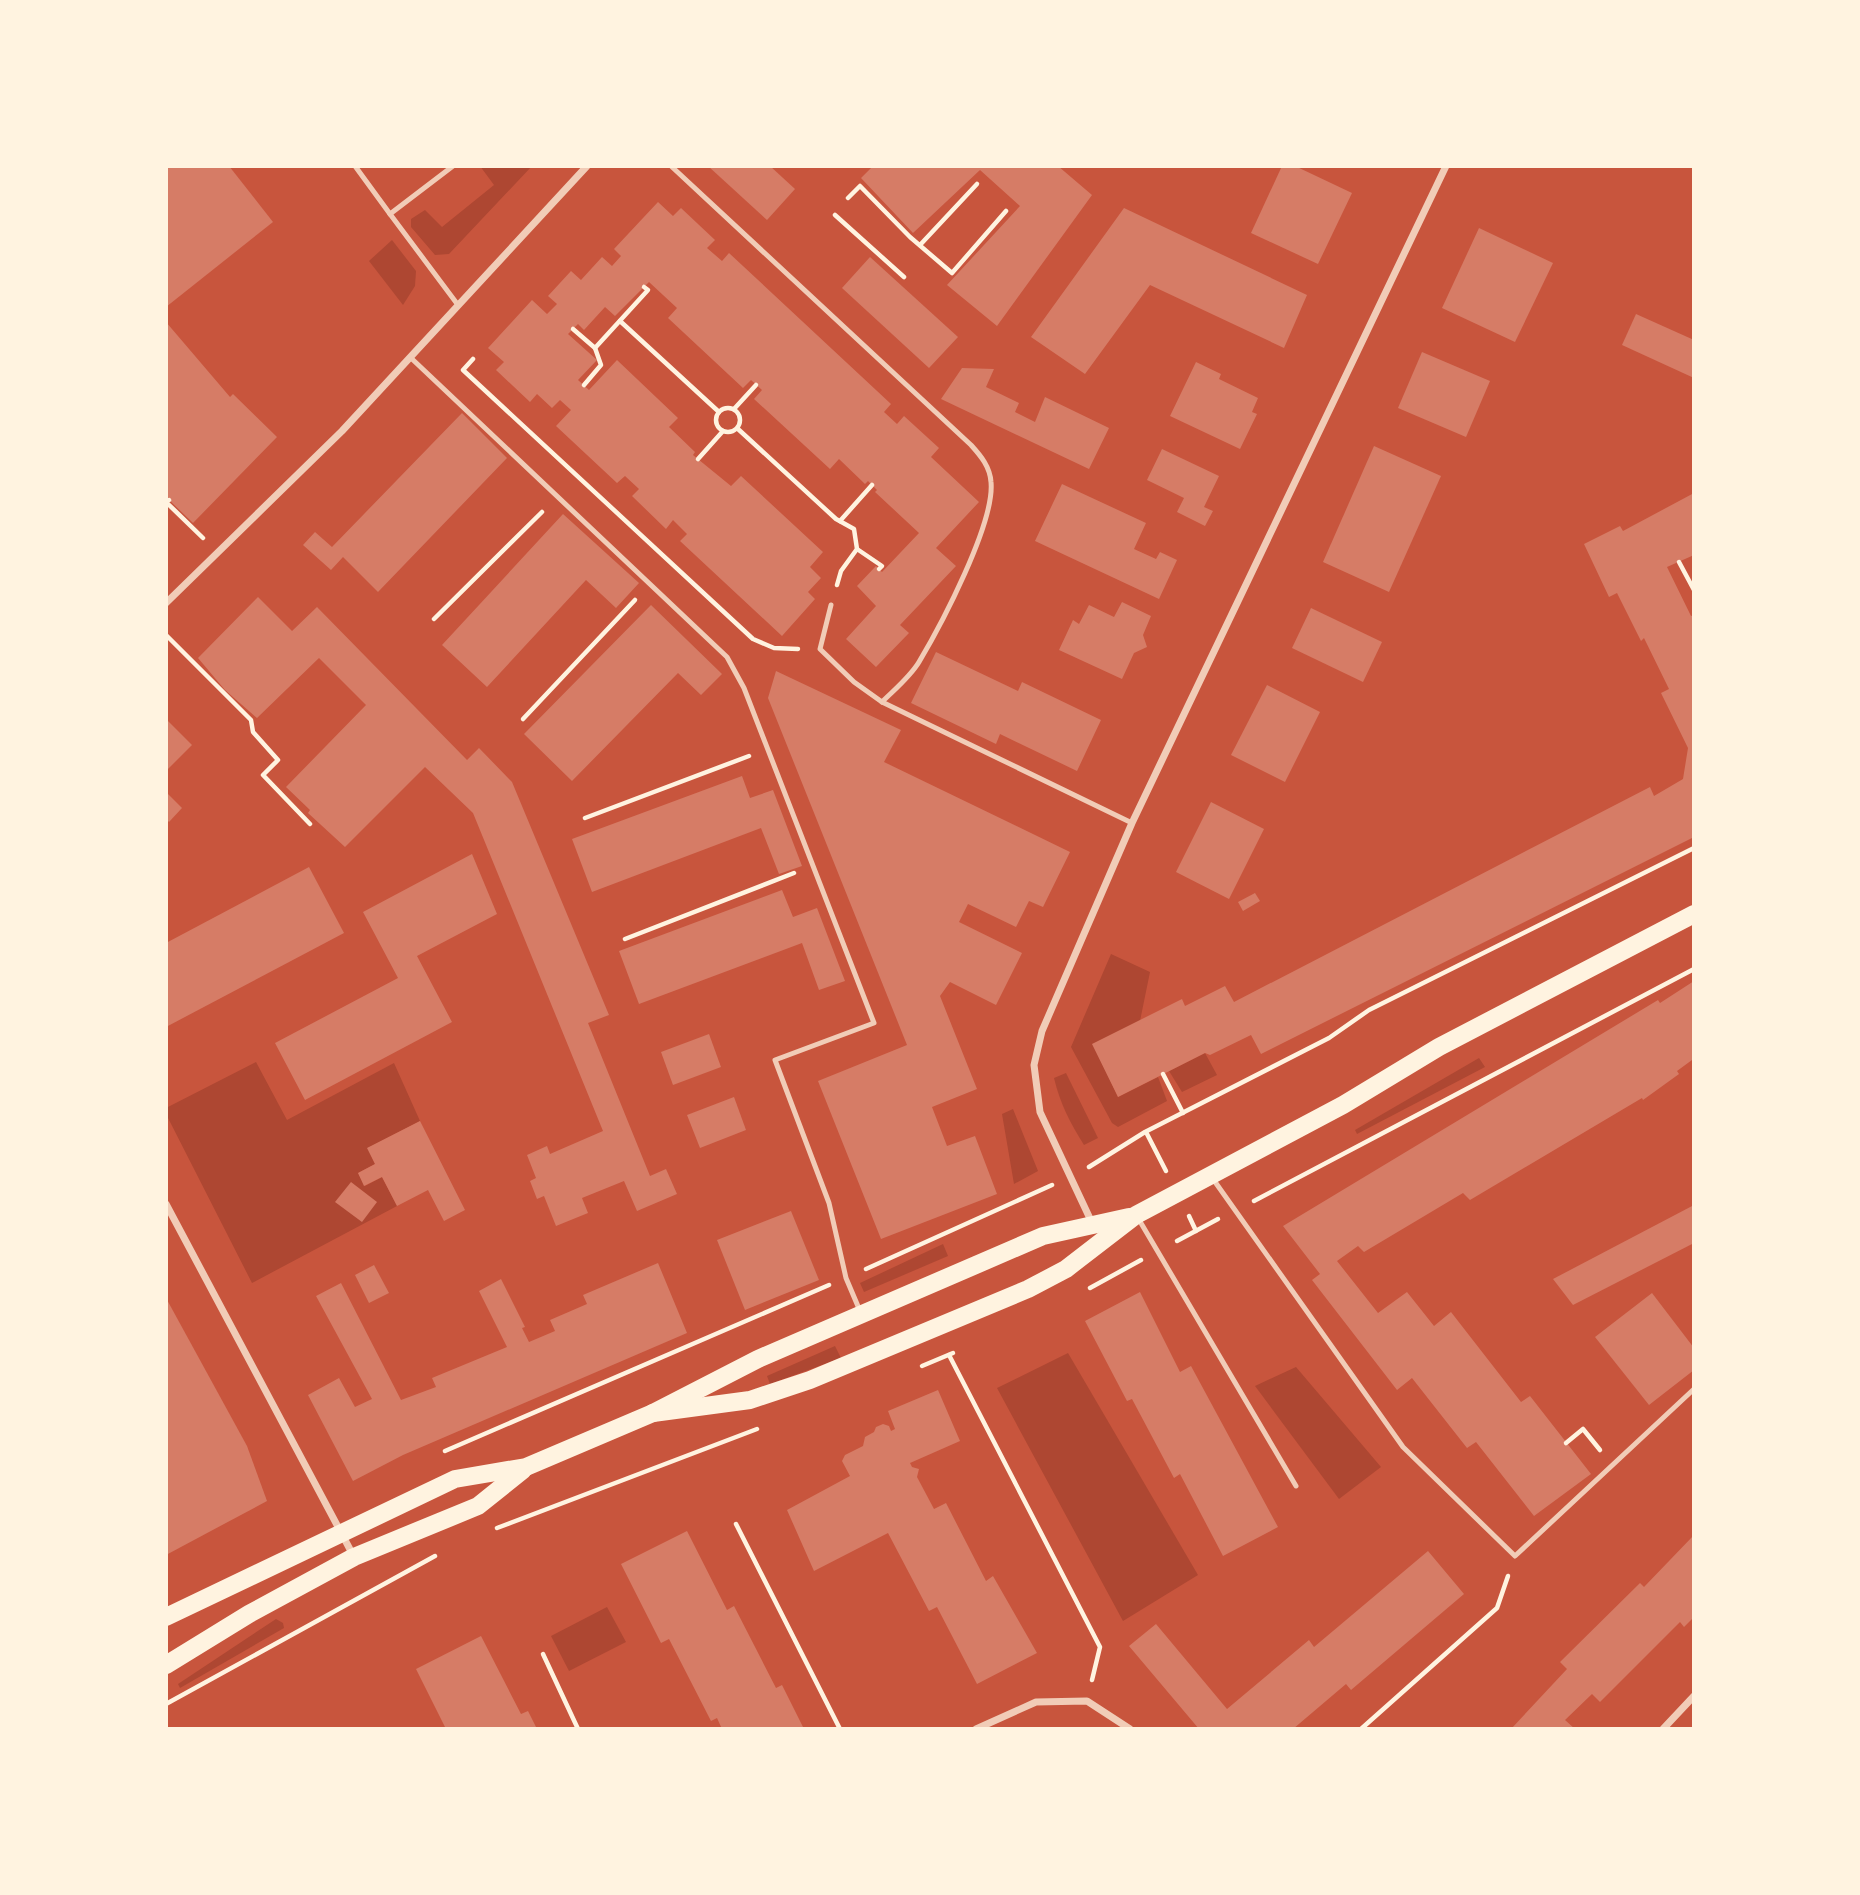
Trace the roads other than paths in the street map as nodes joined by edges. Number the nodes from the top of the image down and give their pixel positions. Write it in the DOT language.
graph roads {
  1 [pos="355,166"];
  2 [pos="453,166"];
  3 [pos="587,166"];
  4 [pos="671,166"];
  5 [pos="1446,166"];
  6 [pos="390,214"];
  7 [pos="458,305"];
  8 [pos="411,358"];
  9 [pos="166,603"];
  10 [pos="831,605"];
  11 [pos="882,702"];
  12 [pos="1132,823"];
  13 [pos="1694,914"];
  14 [pos="1212,1176"];
  15 [pos="166,1204"];
  16 [pos="1136,1215"];
  17 [pos="1093,1225"];
  18 [pos="1101,1242"];
  19 [pos="860,1313"];
  20 [pos="1694,1388"];
  21 [pos="653,1413"];
  22 [pos="526,1467"];
  23 [pos="1296,1486"];
  24 [pos="342,1532"];
  25 [pos="354,1557"];
  26 [pos="166,1617"];
  27 [pos="166,1665"];
  28 [pos="1694,1696"];
  29 [pos="976,1729"];
  30 [pos="1130,1729"];
  31 [pos="1662,1729"];
  1 -- 6 [label="lane"];
  2 -- 6 [label="lane"];
  3 -- 7 [label="street"];
  4 -- 11 [label="lane"];
  5 -- 12 [label="street"];
  6 -- 7 [label="lane"];
  7 -- 8 [label="street"];
  8 -- 9 [label="street"];
  8 -- 19 [label="lane"];
  10 -- 11 [label="lane"];
  11 -- 12 [label="lane"];
  12 -- 17 [label="street"];
  13 -- 14 [label="main road"];
  14 -- 16 [label="main road"];
  14 -- 20 [label="lane"];
  15 -- 24 [label="street"];
  16 -- 17 [label="main road"];
  16 -- 18 [label="main road"];
  16 -- 23 [label="lane"];
  17 -- 18 [label="street"];
  17 -- 19 [label="main road"];
  18 -- 21 [label="main road"];
  19 -- 21 [label="main road"];
  21 -- 22 [label="main road"];
  22 -- 24 [label="main road"];
  22 -- 25 [label="main road"];
  24 -- 25 [label="street"];
  24 -- 26 [label="main road"];
  25 -- 27 [label="main road"];
  28 -- 31 [label="street"];
  29 -- 30 [label="street"];
}
